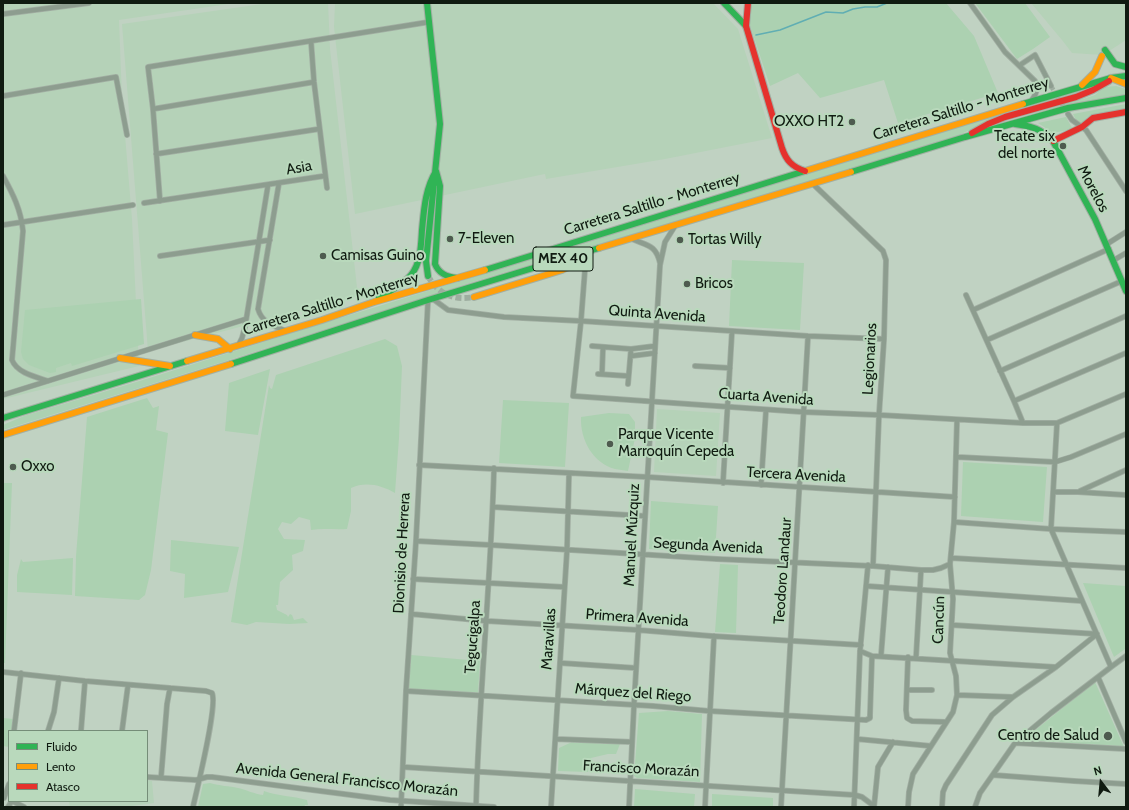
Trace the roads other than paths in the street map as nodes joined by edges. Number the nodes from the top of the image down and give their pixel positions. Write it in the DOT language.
graph roads {
  1 [pos="89,3"];
  2 [pos="426,3"];
  3 [pos="724,3"];
  4 [pos="970,3"];
  5 [pos="748,4"];
  6 [pos="732,13"];
  7 [pos="3,14"];
  8 [pos="429,22"];
  9 [pos="746,26"];
  10 [pos="311,40"];
  11 [pos="1020,65"];
  12 [pos="1126,67"];
  13 [pos="1126,76"];
  14 [pos="1111,78"];
  15 [pos="314,82"];
  16 [pos="1126,84"];
  17 [pos="1051,86"];
  18 [pos="1079,87"];
  19 [pos="3,96"];
  20 [pos="1126,98"];
  21 [pos="1031,101"];
  22 [pos="153,109"];
  23 [pos="1126,112"];
  24 [pos="1068,114"];
  25 [pos="1014,124"];
  26 [pos="1082,127"];
  27 [pos="319,129"];
  28 [pos="127,135"];
  29 [pos="965,137"];
  30 [pos="1054,141"];
  31 [pos="156,154"];
  32 [pos="436,171"];
  33 [pos="805,171"];
  34 [pos="3,176"];
  35 [pos="324,176"];
  36 [pos="279,183"];
  37 [pos="813,184"];
  38 [pos="268,185"];
  39 [pos="326,188"];
  40 [pos="1126,191"];
  41 [pos="160,201"];
  42 [pos="144,203"];
  43 [pos="133,205"];
  44 [pos="22,223"];
  45 [pos="3,225"];
  46 [pos="675,226"];
  47 [pos="1126,232"];
  48 [pos="632,239"];
  49 [pos="270,240"];
  50 [pos="258,241"];
  51 [pos="1108,247"];
  52 [pos="1126,252"];
  53 [pos="588,253"];
  54 [pos="160,256"];
  55 [pos="1114,260"];
  56 [pos="660,265"];
  57 [pos="428,276"];
  58 [pos="459,277"];
  59 [pos="1122,281"];
  60 [pos="1126,291"];
  61 [pos="966,295"];
  62 [pos="474,297"];
  63 [pos="430,299"];
  64 [pos="374,302"];
  65 [pos="973,310"];
  66 [pos="1126,316"];
  67 [pos="246,319"];
  68 [pos="581,321"];
  69 [pos="657,326"];
  70 [pos="286,331"];
  71 [pos="732,331"];
  72 [pos="195,335"];
  73 [pos="808,336"];
  74 [pos="884,339"];
  75 [pos="987,340"];
  76 [pos="592,346"];
  77 [pos="655,346"];
  78 [pos="237,347"];
  79 [pos="603,347"];
  80 [pos="230,349"];
  81 [pos="631,349"];
  82 [pos="655,353"];
  83 [pos="1126,353"];
  84 [pos="631,356"];
  85 [pos="120,358"];
  86 [pos="695,366"];
  87 [pos="172,367"];
  88 [pos="730,368"];
  89 [pos="1000,371"];
  90 [pos="628,376"];
  91 [pos="48,381"];
  92 [pos="628,384"];
  93 [pos="1126,394"];
  94 [pos="3,395"];
  95 [pos="652,401"];
  96 [pos="1014,401"];
  97 [pos="728,407"];
  98 [pos="30,410"];
  99 [pos="766,410"];
  100 [pos="803,412"];
  101 [pos="879,415"];
  102 [pos="3,418"];
  103 [pos="957,420"];
  104 [pos="3,423"];
  105 [pos="1023,423"];
  106 [pos="1057,423"];
  107 [pos="3,434"];
  108 [pos="1126,434"];
  109 [pos="957,457"];
  110 [pos="1055,462"];
  111 [pos="419,465"];
  112 [pos="494,468"];
  113 [pos="1126,470"];
  114 [pos="568,474"];
  115 [pos="647,477"];
  116 [pos="723,482"];
  117 [pos="761,485"];
  118 [pos="800,487"];
  119 [pos="876,491"];
  120 [pos="1053,492"];
  121 [pos="1078,492"];
  122 [pos="1126,495"];
  123 [pos="955,497"];
  124 [pos="493,507"];
  125 [pos="568,511"];
  126 [pos="645,516"];
  127 [pos="954,522"];
  128 [pos="1051,529"];
  129 [pos="1126,532"];
  130 [pos="416,541"];
  131 [pos="491,545"];
  132 [pos="567,550"];
  133 [pos="642,554"];
  134 [pos="951,558"];
  135 [pos="795,562"];
  136 [pos="950,564"];
  137 [pos="1066,564"];
  138 [pos="870,566"];
  139 [pos="888,567"];
  140 [pos="1126,568"];
  141 [pos="921,570"];
  142 [pos="413,579"];
  143 [pos="489,583"];
  144 [pos="866,586"];
  145 [pos="564,587"];
  146 [pos="887,587"];
  147 [pos="920,590"];
  148 [pos="952,592"];
  149 [pos="1082,601"];
  150 [pos="411,614"];
  151 [pos="487,621"];
  152 [pos="952,625"];
  153 [pos="562,626"];
  154 [pos="638,630"];
  155 [pos="1097,634"];
  156 [pos="714,636"];
  157 [pos="790,639"];
  158 [pos="861,644"];
  159 [pos="860,651"];
  160 [pos="872,656"];
  161 [pos="881,656"];
  162 [pos="1126,656"];
  163 [pos="908,657"];
  164 [pos="916,658"];
  165 [pos="951,660"];
  166 [pos="560,663"];
  167 [pos="1056,666"];
  168 [pos="1111,667"];
  169 [pos="636,668"];
  170 [pos="3,672"];
  171 [pos="21,673"];
  172 [pos="1098,677"];
  173 [pos="59,678"];
  174 [pos="85,681"];
  175 [pos="128,685"];
  176 [pos="170,688"];
  177 [pos="907,690"];
  178 [pos="932,690"];
  179 [pos="406,691"];
  180 [pos="957,695"];
  181 [pos="481,696"];
  182 [pos="1013,697"];
  183 [pos="557,700"];
  184 [pos="634,705"];
  185 [pos="709,711"];
  186 [pos="786,715"];
  187 [pos="858,720"];
  188 [pos="946,722"];
  189 [pos="14,730"];
  190 [pos="48,730"];
  191 [pos="81,730"];
  192 [pos="122,730"];
  193 [pos="556,739"];
  194 [pos="857,739"];
  195 [pos="632,742"];
  196 [pos="893,742"];
  197 [pos="1126,742"];
  198 [pos="1015,743"];
  199 [pos="931,746"];
  200 [pos="1126,749"];
  201 [pos="403,767"];
  202 [pos="477,772"];
  203 [pos="993,775"];
  204 [pos="553,776"];
  205 [pos="148,777"];
  206 [pos="161,778"];
  207 [pos="199,780"];
  208 [pos="630,781"];
  209 [pos="1126,784"];
  210 [pos="706,785"];
  211 [pos="782,791"];
  212 [pos="855,795"];
  213 [pos="8,800"];
  214 [pos="402,800"];
  215 [pos="13,802"];
  216 [pos="476,806"];
  217 [pos="874,806"];
  218 [pos="8,807"];
  219 [pos="24,807"];
  220 [pos="193,807"];
  221 [pos="401,807"];
  222 [pos="494,807"];
  223 [pos="552,807"];
  224 [pos="629,807"];
  225 [pos="704,807"];
  226 [pos="781,807"];
  227 [pos="854,807"];
  228 [pos="908,807"];
  229 [pos="942,807"];
  230 [pos="975,807"];
  1 -- 7 [label="street"];
  2 -- 8 [label="main road"];
  3 -- 6 [label="main road"];
  4 -- 11 [label="street"];
  5 -- 6 [label="main road"];
  5 -- 9 [label="main road"];
  6 -- 9 [label="main road"];
  8 -- 10 [label="street"];
  8 -- 32 [label="main road"];
  9 -- 33 [label="main road"];
  10 -- 15 [label="street, Asia"];
  10 -- 22 [label="street"];
  11 -- 17 [label="street"];
  11 -- 21 [label="street"];
  12 -- 18 [label="main road"];
  13 -- 14 [label="main road, Carretera Saltillo - Monterrey / MEX 40"];
  14 -- 16 [label="main road"];
  14 -- 18 [label="main road, Carretera Saltillo - Monterrey / MEX 40"];
  14 -- 29 [label="main road"];
  15 -- 22 [label="street"];
  15 -- 27 [label="street, Asia"];
  18 -- 21 [label="main road, Carretera Saltillo - Monterrey / MEX 40"];
  19 -- 28 [label="street"];
  20 -- 25 [label="main road, Carretera Saltillo - Monterrey / MEX 40"];
  21 -- 33 [label="main road, Carretera Saltillo - Monterrey / MEX 40"];
  22 -- 31 [label="street"];
  23 -- 26 [label="main road"];
  24 -- 26 [label="street"];
  25 -- 29 [label="main road, Carretera Saltillo - Monterrey / MEX 40"];
  25 -- 30 [label="main road, Morelos"];
  26 -- 30 [label="main road"];
  26 -- 40 [label="street"];
  27 -- 31 [label="street"];
  27 -- 35 [label="street, Asia"];
  29 -- 37 [label="main road, Carretera Saltillo - Monterrey / MEX 40"];
  30 -- 51 [label="main road, Morelos"];
  31 -- 41 [label="street"];
  32 -- 57 [label="main road"];
  32 -- 58 [label="main road"];
  32 -- 64 [label="main road"];
  33 -- 58 [label="main road, Carretera Saltillo - Monterrey / MEX 40"];
  34 -- 44 [label="street"];
  35 -- 36 [label="street, Asia"];
  35 -- 39 [label="street"];
  36 -- 38 [label="street, Asia"];
  36 -- 49 [label="street"];
  37 -- 46 [label="main road, Carretera Saltillo - Monterrey / MEX 40"];
  37 -- 74 [label="street, Legionarios"];
  38 -- 41 [label="street, Asia"];
  38 -- 50 [label="street"];
  41 -- 42 [label="street, Asia"];
  43 -- 44 [label="street"];
  44 -- 45 [label="street"];
  44 -- 91 [label="street"];
  46 -- 48 [label="main road, Carretera Saltillo - Monterrey / MEX 40"];
  46 -- 56 [label="street, Manuel Múzquiz"];
  47 -- 51 [label="street"];
  48 -- 53 [label="main road, Carretera Saltillo - Monterrey / MEX 40"];
  48 -- 56 [label="street, Manuel Múzquiz"];
  49 -- 50 [label="street"];
  49 -- 70 [label="street"];
  50 -- 54 [label="street"];
  50 -- 67 [label="street"];
  51 -- 55 [label="main road, Morelos"];
  51 -- 65 [label="street"];
  52 -- 55 [label="street"];
  53 -- 62 [label="main road"];
  53 -- 63 [label="main road, Carretera Saltillo - Monterrey / MEX 40"];
  53 -- 68 [label="street"];
  55 -- 59 [label="main road, Morelos"];
  56 -- 69 [label="street, Manuel Múzquiz"];
  58 -- 64 [label="main road, Carretera Saltillo - Monterrey / MEX 40"];
  59 -- 60 [label="main road, Morelos"];
  59 -- 75 [label="street"];
  61 -- 65 [label="street"];
  63 -- 68 [label="street, Quinta Avenida"];
  63 -- 107 [label="main road, Carretera Saltillo - Monterrey / MEX 40"];
  63 -- 111 [label="street, Dionisio de Herrera"];
  64 -- 70 [label="main road, Carretera Saltillo - Monterrey / MEX 40"];
  65 -- 75 [label="street"];
  66 -- 89 [label="street"];
  67 -- 72 [label="street"];
  67 -- 78 [label="street"];
  68 -- 69 [label="street, Quinta Avenida"];
  68 -- 95 [label="street, Cuarta Avenida"];
  69 -- 71 [label="street, Quinta Avenida"];
  69 -- 77 [label="street, Manuel Múzquiz"];
  70 -- 78 [label="main road, Carretera Saltillo - Monterrey / MEX 40"];
  71 -- 73 [label="street, Quinta Avenida"];
  71 -- 88 [label="street"];
  72 -- 80 [label="main road"];
  72 -- 85 [label="street"];
  73 -- 74 [label="street, Quinta Avenida"];
  73 -- 100 [label="street, Teodoro Landaur"];
  74 -- 101 [label="street, Legionarios"];
  75 -- 89 [label="street"];
  76 -- 79 [label="street"];
  77 -- 81 [label="street"];
  77 -- 82 [label="street, Manuel Múzquiz"];
  78 -- 80 [label="main road, Carretera Saltillo - Monterrey / MEX 40"];
  79 -- 81 [label="street"];
  79 -- 90 [label="street"];
  80 -- 87 [label="main road, Carretera Saltillo - Monterrey / MEX 40"];
  81 -- 84 [label="street"];
  82 -- 84 [label="street"];
  82 -- 95 [label="street, Manuel Múzquiz"];
  83 -- 96 [label="street"];
  84 -- 90 [label="street"];
  85 -- 87 [label="main road"];
  85 -- 91 [label="street"];
  86 -- 88 [label="street"];
  87 -- 98 [label="main road, Carretera Saltillo - Monterrey / MEX 40"];
  88 -- 97 [label="street"];
  89 -- 96 [label="street"];
  90 -- 92 [label="street"];
  91 -- 94 [label="street"];
  93 -- 106 [label="street"];
  95 -- 97 [label="street, Cuarta Avenida"];
  95 -- 115 [label="street, Manuel Múzquiz"];
  96 -- 105 [label="street"];
  97 -- 99 [label="street, Cuarta Avenida"];
  97 -- 116 [label="street"];
  98 -- 102 [label="main road, Carretera Saltillo - Monterrey / MEX 40"];
  98 -- 104 [label="main road"];
  99 -- 100 [label="street, Cuarta Avenida"];
  99 -- 117 [label="street"];
  100 -- 101 [label="street, Cuarta Avenida"];
  100 -- 118 [label="street, Teodoro Landaur"];
  101 -- 103 [label="street, Cuarta Avenida"];
  101 -- 119 [label="street, Legionarios"];
  103 -- 105 [label="street, Cuarta Avenida"];
  103 -- 109 [label="street, Cancún"];
  105 -- 106 [label="street, Cuarta Avenida"];
  106 -- 110 [label="street"];
  108 -- 110 [label="street"];
  109 -- 110 [label="street"];
  109 -- 123 [label="street, Cancún"];
  110 -- 120 [label="street"];
  111 -- 112 [label="street, Tercera Avenida"];
  111 -- 130 [label="street, Dionisio de Herrera"];
  112 -- 114 [label="street, Tercera Avenida"];
  112 -- 124 [label="street, Tegucigalpa"];
  113 -- 121 [label="street"];
  114 -- 115 [label="street, Tercera Avenida"];
  114 -- 125 [label="street, Maravillas"];
  115 -- 116 [label="street, Tercera Avenida"];
  115 -- 126 [label="street, Manuel Múzquiz"];
  116 -- 117 [label="street, Tercera Avenida"];
  117 -- 118 [label="street, Tercera Avenida"];
  118 -- 119 [label="street, Tercera Avenida"];
  118 -- 135 [label="street, Teodoro Landaur"];
  119 -- 123 [label="street, Tercera Avenida"];
  119 -- 138 [label="street, Legionarios"];
  120 -- 121 [label="street"];
  120 -- 128 [label="street"];
  121 -- 122 [label="street"];
  123 -- 127 [label="street, Cancún"];
  124 -- 125 [label="street"];
  124 -- 131 [label="street, Tegucigalpa"];
  125 -- 126 [label="street"];
  125 -- 132 [label="street, Maravillas"];
  126 -- 133 [label="street, Manuel Múzquiz"];
  127 -- 128 [label="street"];
  127 -- 134 [label="street, Cancún"];
  128 -- 129 [label="street"];
  128 -- 137 [label="street"];
  130 -- 131 [label="street, Segunda Avenida"];
  130 -- 142 [label="street, Dionisio de Herrera"];
  131 -- 132 [label="street, Segunda Avenida"];
  131 -- 143 [label="street, Tegucigalpa"];
  132 -- 133 [label="street, Segunda Avenida"];
  132 -- 145 [label="street, Maravillas"];
  133 -- 135 [label="street, Segunda Avenida"];
  133 -- 154 [label="street, Manuel Múzquiz"];
  134 -- 136 [label="street, Cancún"];
  134 -- 137 [label="street"];
  135 -- 138 [label="street, Segunda Avenida"];
  135 -- 157 [label="street, Teodoro Landaur"];
  136 -- 141 [label="street, Segunda Avenida"];
  136 -- 148 [label="street, Cancún"];
  137 -- 140 [label="street"];
  137 -- 149 [label="street"];
  138 -- 139 [label="street, Segunda Avenida"];
  138 -- 144 [label="street, Legionarios"];
  139 -- 141 [label="street, Segunda Avenida"];
  139 -- 146 [label="street"];
  141 -- 147 [label="street"];
  142 -- 143 [label="street"];
  142 -- 150 [label="street, Dionisio de Herrera"];
  143 -- 145 [label="street"];
  143 -- 151 [label="street, Tegucigalpa"];
  144 -- 146 [label="street"];
  144 -- 158 [label="street, Legionarios"];
  145 -- 153 [label="street, Maravillas"];
  146 -- 147 [label="street"];
  146 -- 161 [label="street"];
  147 -- 148 [label="street"];
  147 -- 164 [label="street"];
  148 -- 149 [label="street"];
  148 -- 152 [label="street, Cancún"];
  149 -- 155 [label="street"];
  150 -- 151 [label="street, Primera Avenida"];
  150 -- 179 [label="street, Dionisio de Herrera"];
  151 -- 153 [label="street, Primera Avenida"];
  151 -- 181 [label="street, Tegucigalpa"];
  152 -- 155 [label="street"];
  152 -- 165 [label="street, Cancún"];
  153 -- 154 [label="street, Primera Avenida"];
  153 -- 166 [label="street, Maravillas"];
  154 -- 156 [label="street, Primera Avenida"];
  154 -- 169 [label="street, Manuel Múzquiz"];
  155 -- 167 [label="street"];
  155 -- 168 [label="street"];
  156 -- 157 [label="street, Primera Avenida"];
  156 -- 185 [label="street"];
  157 -- 158 [label="street, Primera Avenida"];
  157 -- 186 [label="street, Teodoro Landaur"];
  158 -- 159 [label="street, Legionarios"];
  159 -- 160 [label="street"];
  159 -- 187 [label="street, Legionarios"];
  160 -- 161 [label="street"];
  160 -- 187 [label="street, Márquez del Riego"];
  161 -- 163 [label="street"];
  162 -- 168 [label="street"];
  163 -- 164 [label="street"];
  163 -- 177 [label="street"];
  164 -- 165 [label="street"];
  165 -- 167 [label="street"];
  165 -- 180 [label="street, Cancún"];
  166 -- 169 [label="street"];
  166 -- 183 [label="street, Maravillas"];
  167 -- 182 [label="street"];
  168 -- 172 [label="street"];
  169 -- 184 [label="street, Manuel Múzquiz"];
  170 -- 171 [label="street"];
  171 -- 173 [label="street"];
  171 -- 189 [label="street"];
  172 -- 197 [label="street"];
  172 -- 198 [label="street"];
  173 -- 174 [label="street"];
  173 -- 190 [label="street"];
  174 -- 175 [label="street"];
  174 -- 191 [label="street"];
  175 -- 176 [label="street"];
  175 -- 192 [label="street"];
  176 -- 206 [label="street"];
  176 -- 207 [label="street"];
  177 -- 178 [label="street"];
  177 -- 188 [label="street"];
  179 -- 181 [label="street, Márquez del Riego"];
  179 -- 201 [label="street, Dionisio de Herrera"];
  180 -- 182 [label="street"];
  180 -- 188 [label="street, Cancún"];
  181 -- 183 [label="street, Márquez del Riego"];
  181 -- 202 [label="street, Tegucigalpa"];
  182 -- 229 [label="street"];
  183 -- 184 [label="street, Márquez del Riego"];
  183 -- 193 [label="street, Maravillas"];
  184 -- 185 [label="street, Márquez del Riego"];
  184 -- 195 [label="street, Manuel Múzquiz"];
  185 -- 186 [label="street, Márquez del Riego"];
  185 -- 210 [label="street"];
  186 -- 187 [label="street, Márquez del Riego"];
  186 -- 211 [label="street, Teodoro Landaur"];
  187 -- 194 [label="street, Legionarios"];
  188 -- 199 [label="street, Cancún"];
  193 -- 195 [label="street"];
  193 -- 204 [label="street, Maravillas"];
  194 -- 196 [label="street"];
  194 -- 212 [label="street, Legionarios"];
  195 -- 208 [label="street, Manuel Múzquiz"];
  196 -- 199 [label="street"];
  196 -- 217 [label="street"];
  198 -- 200 [label="street"];
  198 -- 203 [label="street"];
  199 -- 228 [label="street, Cancún"];
  201 -- 202 [label="street, Francisco Morazán"];
  201 -- 214 [label="street, Dionisio de Herrera"];
  202 -- 204 [label="street, Francisco Morazán"];
  202 -- 216 [label="street, Tegucigalpa"];
  203 -- 209 [label="street"];
  203 -- 230 [label="street"];
  204 -- 208 [label="street, Francisco Morazán"];
  204 -- 223 [label="street, Maravillas"];
  205 -- 206 [label="street, Avenida General Francisco Morazán"];
  206 -- 207 [label="street, Avenida General Francisco Morazán"];
  207 -- 214 [label="street, Avenida General Francisco Morazán"];
  207 -- 220 [label="street"];
  208 -- 210 [label="street, Francisco Morazán"];
  208 -- 224 [label="street, Manuel Múzquiz"];
  210 -- 211 [label="street, Francisco Morazán"];
  210 -- 225 [label="street"];
  211 -- 212 [label="street, Francisco Morazán"];
  211 -- 226 [label="street, Teodoro Landaur"];
  212 -- 217 [label="street, Francisco Morazán"];
  212 -- 227 [label="street, Legionarios"];
  213 -- 218 [label="street"];
  214 -- 216 [label="street, Avenida General Francisco Morazán"];
  214 -- 221 [label="street, Dionisio de Herrera"];
  215 -- 219 [label="street"];
  216 -- 222 [label="street, Avenida General Francisco Morazán"];
}
